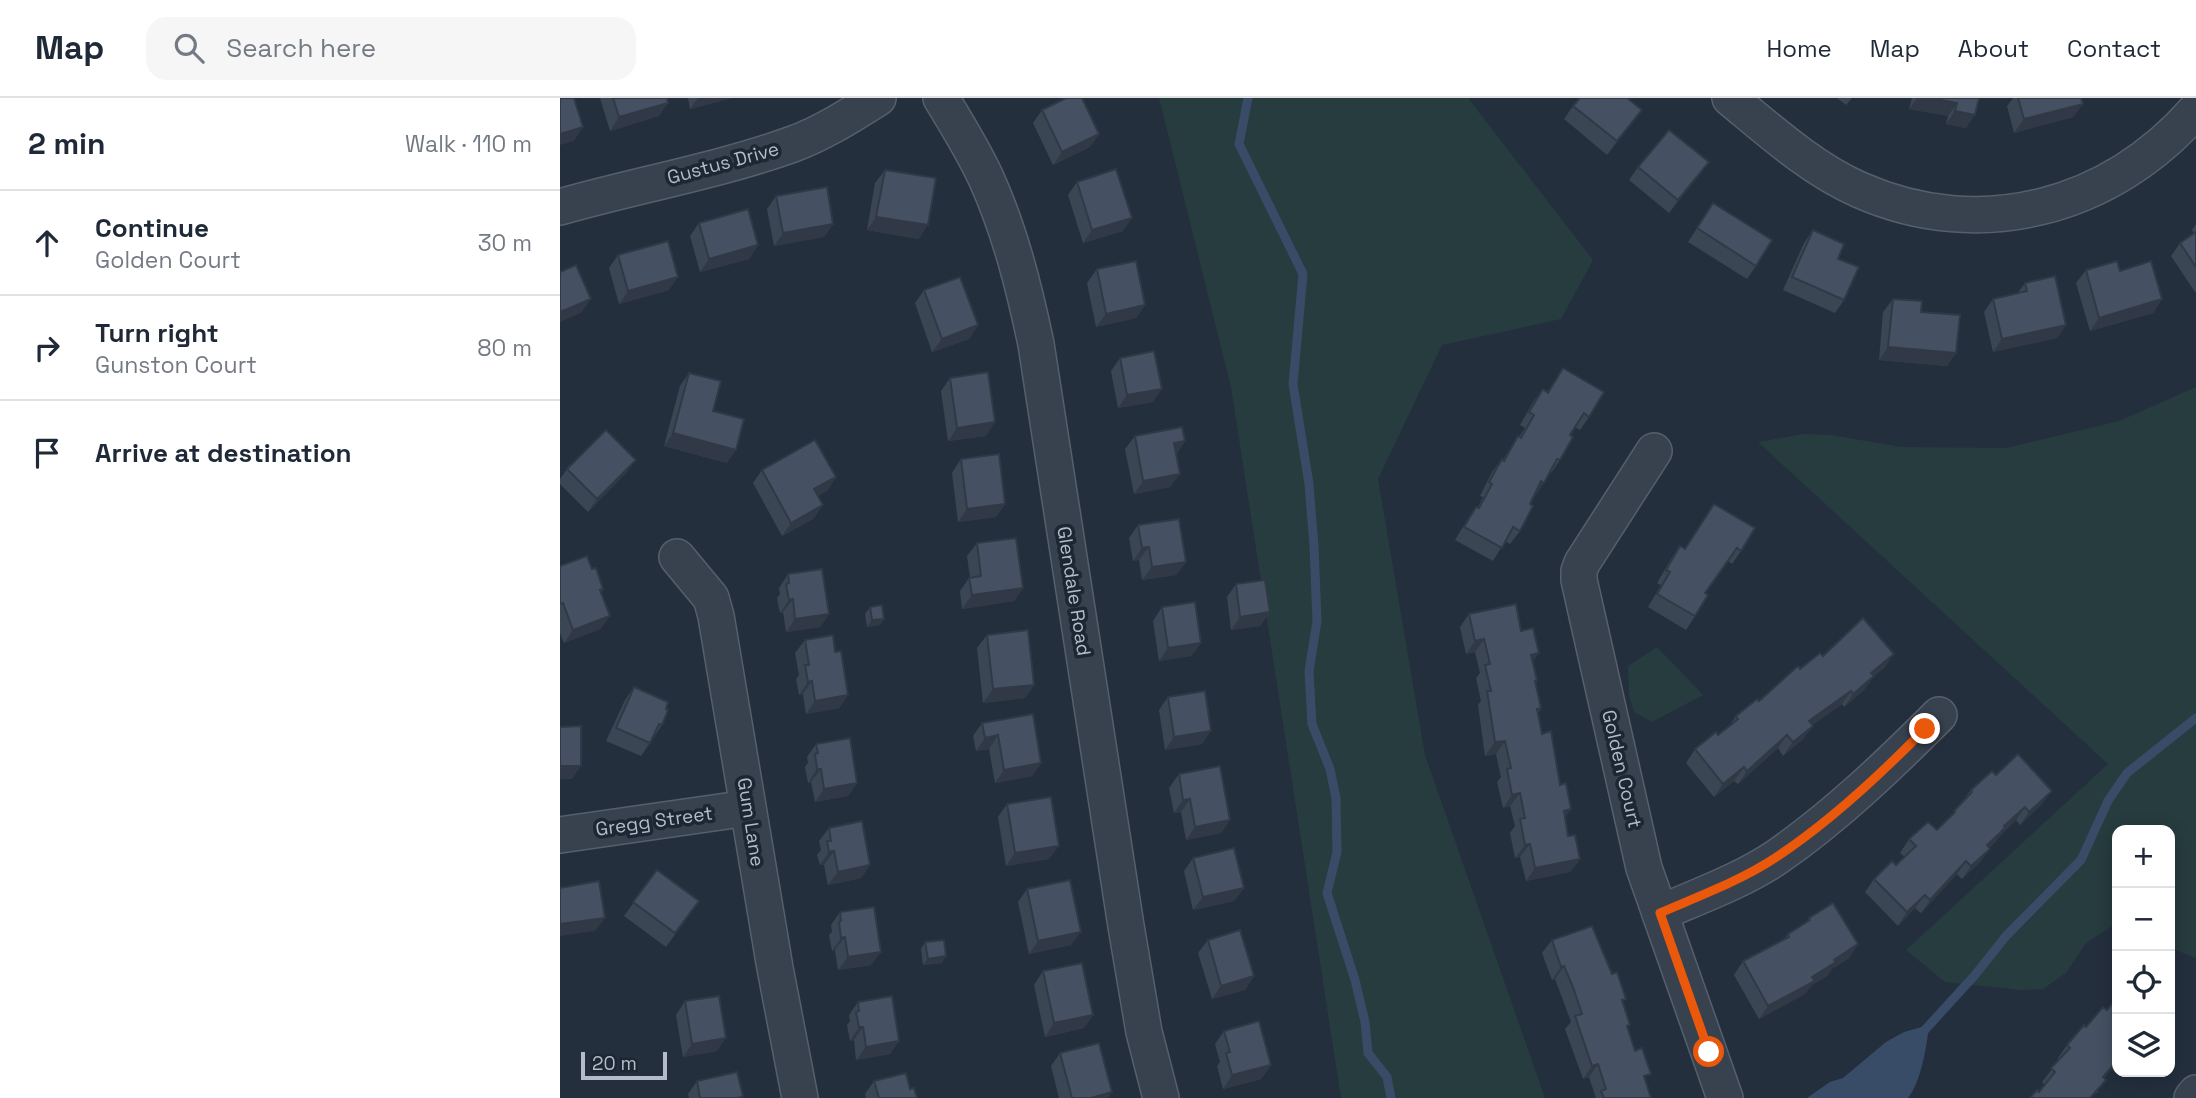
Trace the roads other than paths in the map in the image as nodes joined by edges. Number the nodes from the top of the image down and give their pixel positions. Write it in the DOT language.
graph roads {
  1 [pos="878,98"];
  2 [pos="941,98"];
  3 [pos="1730,98"];
  4 [pos="2196,110"];
  5 [pos="560,208"];
  6 [pos="1654,451"];
  7 [pos="677,557"];
  8 [pos="1939,715"];
  9 [pos="748,808"];
  10 [pos="560,835"];
  11 [pos="1660,913"];
  12 [pos="2196,1093"];
  13 [pos="800,1098"];
  14 [pos="1161,1098"];
  15 [pos="1726,1098"];
  16 [pos="2192,1098"];
  1 -- 5 [label="street, Gustus Drive"];
  2 -- 14 [label="street, Glendale Road"];
  3 -- 4 [label="street"];
  6 -- 11 [label="street, Golden Court"];
  7 -- 9 [label="street, Gum Lane"];
  8 -- 11 [label="street"];
  9 -- 10 [label="street, Gregg Street"];
  9 -- 13 [label="street, Gum Lane"];
  11 -- 15 [label="street, Golden Court"];
  12 -- 16 [label="street"];
}
